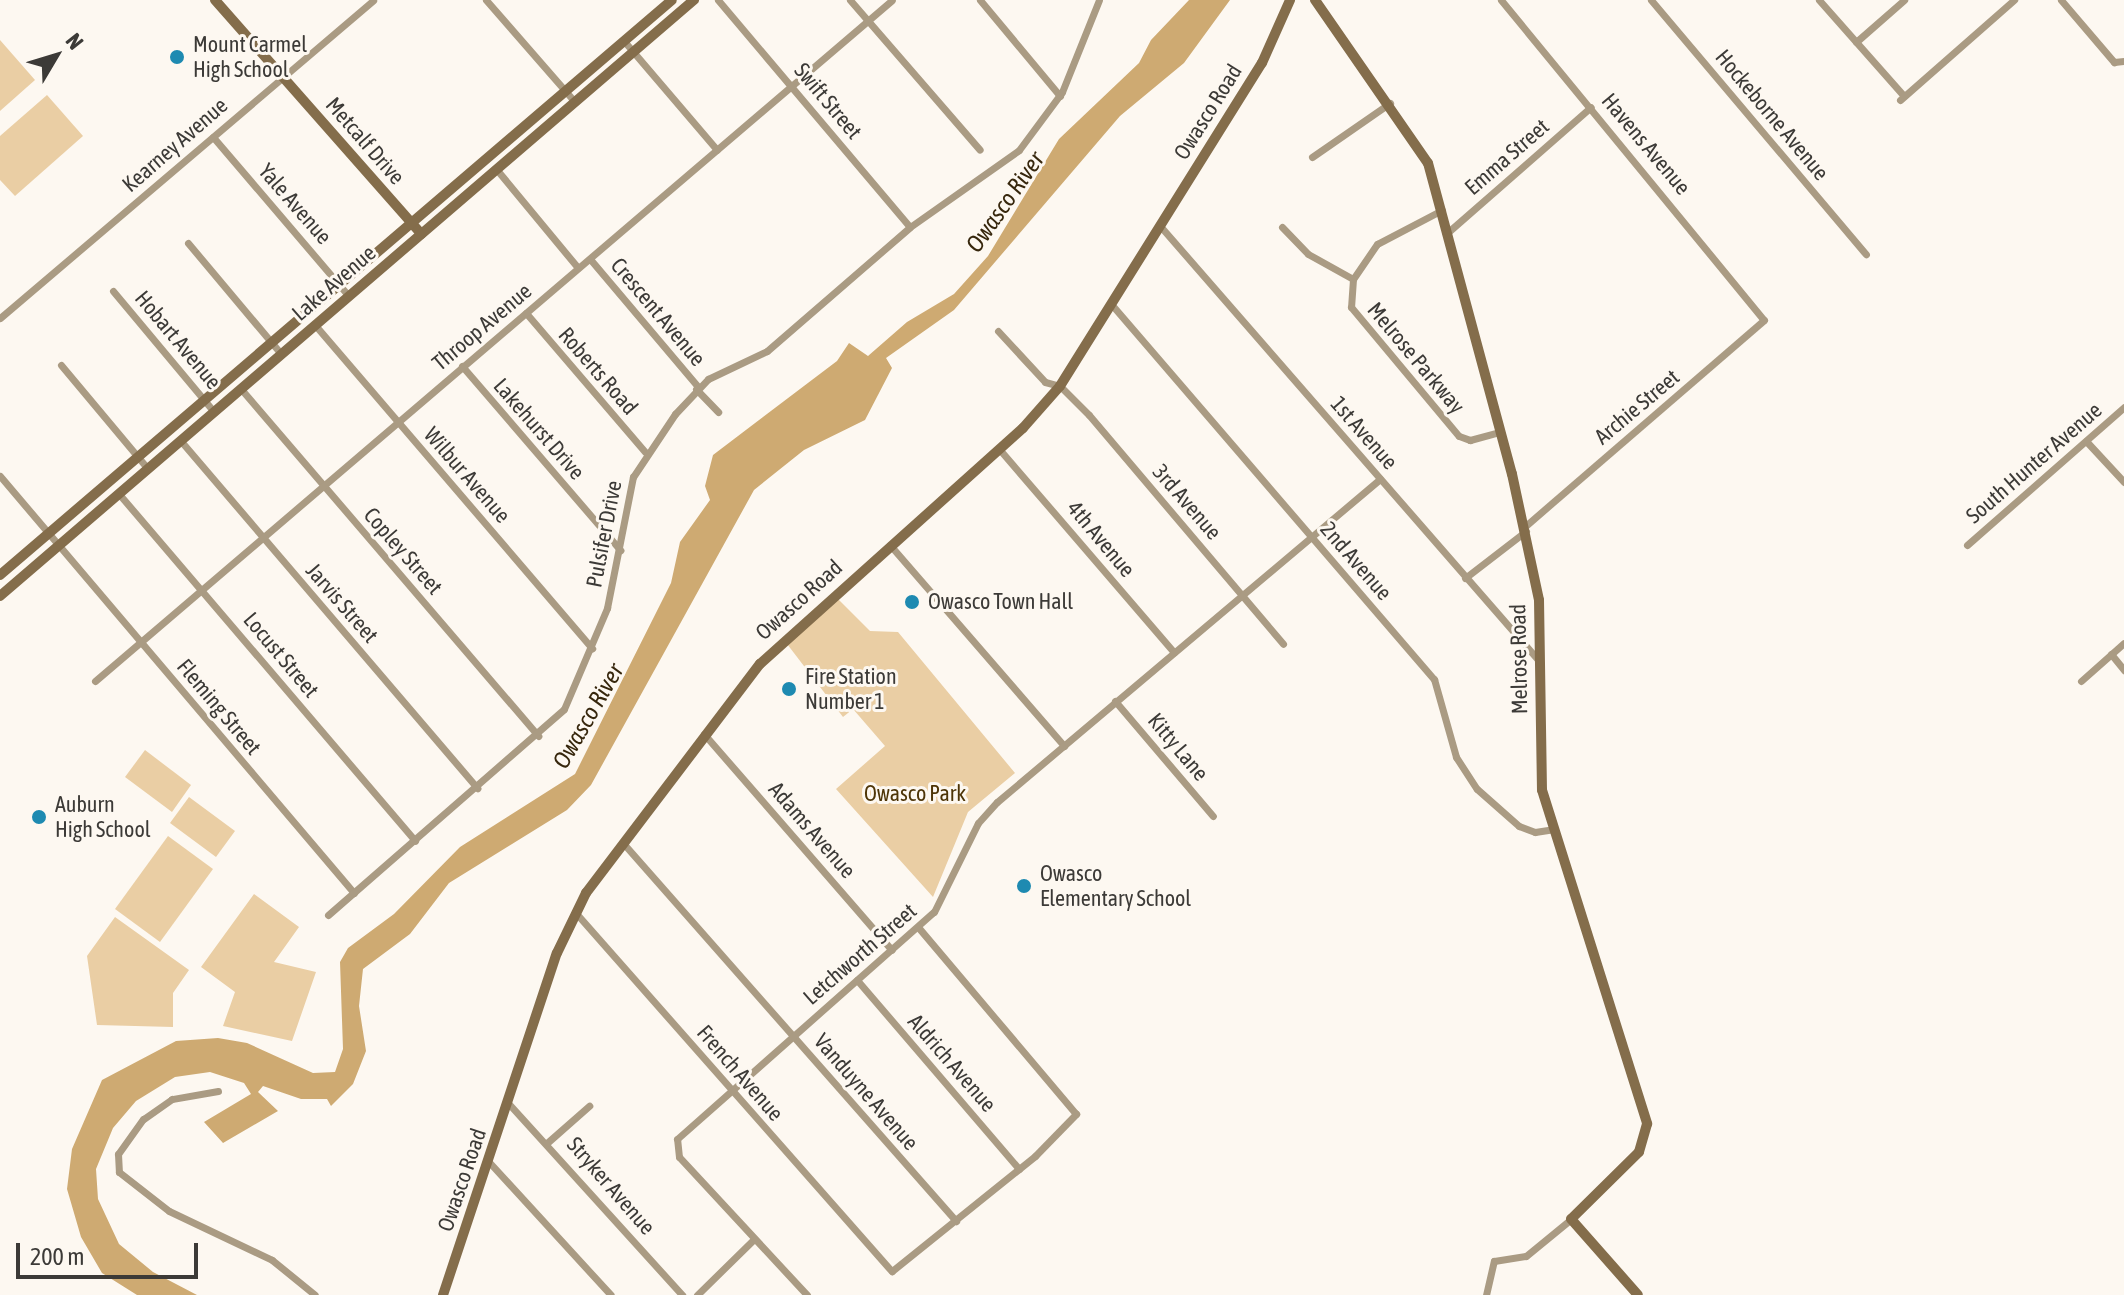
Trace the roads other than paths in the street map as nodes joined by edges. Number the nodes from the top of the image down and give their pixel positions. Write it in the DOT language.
graph roads {
  1 [pos="215,0"];
  2 [pos="373,0"];
  3 [pos="486,0"];
  4 [pos="672,0"];
  5 [pos="694,0"];
  6 [pos="718,0"];
  7 [pos="850,0"];
  8 [pos="892,0"];
  9 [pos="980,0"];
  10 [pos="1099,0"];
  11 [pos="1290,0"];
  12 [pos="1315,0"];
  13 [pos="1501,0"];
  14 [pos="1517,0"];
  15 [pos="1651,0"];
  16 [pos="1819,0"];
  17 [pos="1904,0"];
  18 [pos="2014,0"];
  19 [pos="2061,0"];
  20 [pos="1508,8"];
  21 [pos="868,21"];
  22 [pos="624,41"];
  23 [pos="1856,42"];
  24 [pos="633,53"];
  25 [pos="2124,61"];
  26 [pos="283,77"];
  27 [pos="792,86"];
  28 [pos="565,91"];
  29 [pos="1060,96"];
  30 [pos="575,102"];
  31 [pos="1390,103"];
  32 [pos="1591,107"];
  33 [pos="213,137"];
  34 [pos="717,150"];
  35 [pos="980,150"];
  36 [pos="1312,157"];
  37 [pos="497,170"];
  38 [pos="1442,210"];
  39 [pos="410,223"];
  40 [pos="910,227"];
  41 [pos="1161,227"];
  42 [pos="1282,227"];
  43 [pos="1447,233"];
  44 [pos="421,234"];
  45 [pos="188,243"];
  46 [pos="1866,254"];
  47 [pos="590,259"];
  48 [pos="578,268"];
  49 [pos="1353,279"];
  50 [pos="339,284"];
  51 [pos="113,291"];
  52 [pos="349,296"];
  53 [pos="1112,305"];
  54 [pos="1762,311"];
  55 [pos="526,313"];
  56 [pos="0,318"];
  57 [pos="315,325"];
  58 [pos="998,331"];
  59 [pos="271,341"];
  60 [pos="281,354"];
  61 [pos="61,365"];
  62 [pos="462,366"];
  63 [pos="1060,386"];
  64 [pos="697,388"];
  65 [pos="241,389"];
  66 [pos="205,398"];
  67 [pos="2124,407"];
  68 [pos="214,412"];
  69 [pos="718,412"];
  70 [pos="398,422"];
  71 [pos="1499,432"];
  72 [pos="180,440"];
  73 [pos="2086,441"];
  74 [pos="1000,450"];
  75 [pos="645,452"];
  76 [pos="137,456"];
  77 [pos="147,468"];
  78 [pos="0,476"];
  79 [pos="1380,479"];
  80 [pos="2124,482"];
  81 [pos="324,486"];
  82 [pos="119,494"];
  83 [pos="1525,528"];
  84 [pos="48,532"];
  85 [pos="1311,537"];
  86 [pos="263,538"];
  87 [pos="58,545"];
  88 [pos="890,545"];
  89 [pos="1967,545"];
  90 [pos="620,550"];
  91 [pos="0,575"];
  92 [pos="1465,578"];
  93 [pos="202,590"];
  94 [pos="1242,594"];
  95 [pos="0,596"];
  96 [pos="140,642"];
  97 [pos="2124,643"];
  98 [pos="1283,644"];
  99 [pos="592,648"];
  100 [pos="1174,652"];
  101 [pos="2111,654"];
  102 [pos="1541,663"];
  103 [pos="2124,670"];
  104 [pos="95,681"];
  105 [pos="2081,681"];
  106 [pos="1115,701"];
  107 [pos="704,734"];
  108 [pos="538,736"];
  109 [pos="1064,746"];
  110 [pos="477,788"];
  111 [pos="1213,816"];
  112 [pos="1553,829"];
  113 [pos="415,841"];
  114 [pos="623,843"];
  115 [pos="354,893"];
  116 [pos="575,912"];
  117 [pos="328,915"];
  118 [pos="918,927"];
  119 [pos="892,950"];
  120 [pos="857,980"];
  121 [pos="794,1036"];
  122 [pos="730,1090"];
  123 [pos="218,1091"];
  124 [pos="509,1104"];
  125 [pos="589,1106"];
  126 [pos="548,1142"];
  127 [pos="489,1162"];
  128 [pos="1019,1169"];
  129 [pos="1571,1219"];
  130 [pos="956,1221"];
  131 [pos="754,1239"];
  132 [pos="315,1295"];
  133 [pos="443,1295"];
  134 [pos="611,1295"];
  135 [pos="682,1295"];
  136 [pos="697,1295"];
  137 [pos="807,1295"];
  138 [pos="1486,1295"];
  139 [pos="1638,1295"];
  1 -- 26 [label="main road, Metcalf Drive"];
  2 -- 26 [label="street, Kearney Avenue"];
  3 -- 28 [label="street"];
  4 -- 22 [label="main road, Lake Avenue"];
  5 -- 24 [label="main road, Lake Avenue"];
  6 -- 27 [label="street, Swift Street"];
  7 -- 21 [label="street"];
  8 -- 21 [label="street, Throop Avenue"];
  9 -- 29 [label="street"];
  10 -- 29 [label="street, Pulsifer Drive"];
  11 -- 41 [label="main road, Owasco Road"];
  12 -- 31 [label="main road, Melrose Road"];
  13 -- 20 [label="street, Havens Avenue"];
  14 -- 20 [label="street"];
  15 -- 46 [label="street, Hockeborne Avenue"];
  16 -- 23 [label="street"];
  17 -- 23 [label="street"];
  18 -- 23 [label="street"];
  19 -- 25 [label="street"];
  20 -- 32 [label="street, Havens Avenue"];
  21 -- 27 [label="street, Throop Avenue"];
  21 -- 35 [label="street"];
  22 -- 24 [label="street"];
  22 -- 28 [label="main road, Lake Avenue"];
  24 -- 30 [label="main road, Lake Avenue"];
  24 -- 34 [label="street"];
  26 -- 33 [label="street, Kearney Avenue"];
  26 -- 39 [label="main road, Metcalf Drive"];
  27 -- 34 [label="street, Throop Avenue"];
  27 -- 40 [label="street, Swift Street"];
  28 -- 30 [label="street"];
  28 -- 39 [label="main road, Lake Avenue"];
  29 -- 40 [label="street, Pulsifer Drive"];
  30 -- 37 [label="main road, Lake Avenue"];
  31 -- 36 [label="street"];
  31 -- 38 [label="main road, Melrose Road"];
  32 -- 43 [label="street, Emma Street"];
  32 -- 54 [label="street, Havens Avenue"];
  33 -- 50 [label="street, Yale Avenue"];
  33 -- 56 [label="street, Kearney Avenue"];
  34 -- 47 [label="street, Throop Avenue"];
  37 -- 44 [label="main road, Lake Avenue"];
  37 -- 48 [label="street, Crescent Avenue"];
  38 -- 43 [label="main road, Melrose Road"];
  38 -- 49 [label="street, Melrose Parkway"];
  39 -- 44 [label="main road, Metcalf Drive"];
  39 -- 50 [label="main road, Lake Avenue"];
  40 -- 64 [label="street, Pulsifer Drive"];
  41 -- 53 [label="main road, Owasco Road"];
  41 -- 79 [label="street, 1st Avenue"];
  42 -- 49 [label="street"];
  43 -- 71 [label="main road, Melrose Road"];
  44 -- 52 [label="main road, Lake Avenue"];
  45 -- 59 [label="street"];
  47 -- 48 [label="street, Throop Avenue"];
  47 -- 64 [label="street, Crescent Avenue"];
  48 -- 55 [label="street, Throop Avenue"];
  49 -- 71 [label="street, Melrose Parkway"];
  50 -- 52 [label="street, Yale Avenue"];
  50 -- 59 [label="main road, Lake Avenue"];
  51 -- 66 [label="street, Hobart Avenue"];
  52 -- 57 [label="main road, Lake Avenue"];
  53 -- 63 [label="main road, Owasco Road"];
  53 -- 85 [label="street, 2nd Avenue"];
  54 -- 83 [label="street, Archie Street"];
  55 -- 62 [label="street, Throop Avenue"];
  55 -- 75 [label="street, Roberts Road"];
  57 -- 60 [label="main road, Lake Avenue"];
  57 -- 70 [label="street, Wilbur Avenue"];
  58 -- 63 [label="street"];
  59 -- 60 [label="street"];
  59 -- 66 [label="main road, Lake Avenue"];
  60 -- 65 [label="main road, Lake Avenue"];
  61 -- 76 [label="street"];
  62 -- 70 [label="street, Throop Avenue"];
  62 -- 90 [label="street, Lakehurst Drive"];
  63 -- 74 [label="main road, Owasco Road"];
  63 -- 94 [label="street, 3rd Avenue"];
  64 -- 69 [label="street, Crescent Avenue"];
  64 -- 75 [label="street, Pulsifer Drive"];
  65 -- 68 [label="main road, Lake Avenue"];
  65 -- 81 [label="street, Copley Street"];
  66 -- 68 [label="street, Hobart Avenue"];
  66 -- 76 [label="main road, Lake Avenue"];
  67 -- 73 [label="street, South Hunter Avenue"];
  68 -- 72 [label="main road, Lake Avenue"];
  70 -- 81 [label="street, Throop Avenue"];
  70 -- 99 [label="street, Wilbur Avenue"];
  71 -- 83 [label="main road, Melrose Road"];
  72 -- 77 [label="main road, Lake Avenue"];
  72 -- 86 [label="street, Jarvis Street"];
  73 -- 80 [label="street"];
  73 -- 89 [label="street, South Hunter Avenue"];
  74 -- 88 [label="main road, Owasco Road"];
  74 -- 100 [label="street, 4th Avenue"];
  75 -- 90 [label="street, Pulsifer Drive"];
  76 -- 77 [label="street"];
  76 -- 84 [label="main road, Lake Avenue"];
  77 -- 82 [label="main road, Lake Avenue"];
  78 -- 84 [label="street, Fleming Street"];
  79 -- 85 [label="street, Letchworth Street"];
  79 -- 92 [label="street, 1st Avenue"];
  81 -- 86 [label="street, Throop Avenue"];
  81 -- 108 [label="street, Copley Street"];
  82 -- 87 [label="main road, Lake Avenue"];
  82 -- 93 [label="street, Locust Street"];
  83 -- 92 [label="street, Archie Street"];
  83 -- 102 [label="main road, Melrose Road"];
  84 -- 87 [label="street, Fleming Street"];
  84 -- 91 [label="main road, Lake Avenue"];
  85 -- 94 [label="street, Letchworth Street"];
  85 -- 112 [label="street, 2nd Avenue"];
  86 -- 93 [label="street, Throop Avenue"];
  86 -- 110 [label="street, Jarvis Street"];
  87 -- 95 [label="main road, Lake Avenue"];
  87 -- 96 [label="street, Fleming Street"];
  88 -- 107 [label="main road, Owasco Road"];
  88 -- 109 [label="street"];
  90 -- 99 [label="street, Pulsifer Drive"];
  92 -- 102 [label="street, 1st Avenue"];
  93 -- 96 [label="street, Throop Avenue"];
  93 -- 113 [label="street, Locust Street"];
  94 -- 98 [label="street, 3rd Avenue"];
  94 -- 100 [label="street, Letchworth Street"];
  96 -- 104 [label="street, Throop Avenue"];
  96 -- 115 [label="street, Fleming Street"];
  97 -- 101 [label="street"];
  99 -- 108 [label="street, Pulsifer Drive"];
  100 -- 106 [label="street, Letchworth Street"];
  101 -- 103 [label="street"];
  101 -- 105 [label="street"];
  102 -- 112 [label="main road, Melrose Road"];
  106 -- 109 [label="street, Letchworth Street"];
  106 -- 111 [label="street, Kitty Lane"];
  107 -- 114 [label="main road, Owasco Road"];
  107 -- 119 [label="street, Adams Avenue"];
  108 -- 110 [label="street, Pulsifer Drive"];
  109 -- 118 [label="street, Letchworth Street"];
  110 -- 113 [label="street, Pulsifer Drive"];
  112 -- 129 [label="main road, Melrose Road"];
  113 -- 115 [label="street, Pulsifer Drive"];
  114 -- 116 [label="main road, Owasco Road"];
  114 -- 121 [label="street, Vanduyne Avenue"];
  115 -- 117 [label="street, Pulsifer Drive"];
  116 -- 122 [label="street, French Avenue"];
  116 -- 124 [label="main road, Owasco Road"];
  118 -- 119 [label="street, Letchworth Street"];
  118 -- 128 [label="street"];
  119 -- 120 [label="street, Letchworth Street"];
  120 -- 121 [label="street, Letchworth Street"];
  120 -- 128 [label="street, Aldrich Avenue"];
  121 -- 122 [label="street, Letchworth Street"];
  121 -- 130 [label="street, Vanduyne Avenue"];
  122 -- 130 [label="street, French Avenue"];
  122 -- 131 [label="street, Letchworth Street"];
  123 -- 132 [label="street"];
  124 -- 126 [label="street, Stryker Avenue"];
  124 -- 127 [label="main road, Owasco Road"];
  125 -- 126 [label="street"];
  126 -- 135 [label="street, Stryker Avenue"];
  127 -- 133 [label="main road, Owasco Road"];
  127 -- 134 [label="street"];
  128 -- 130 [label="street"];
  129 -- 138 [label="street"];
  129 -- 139 [label="main road"];
  131 -- 136 [label="street"];
  131 -- 137 [label="street"];
}
